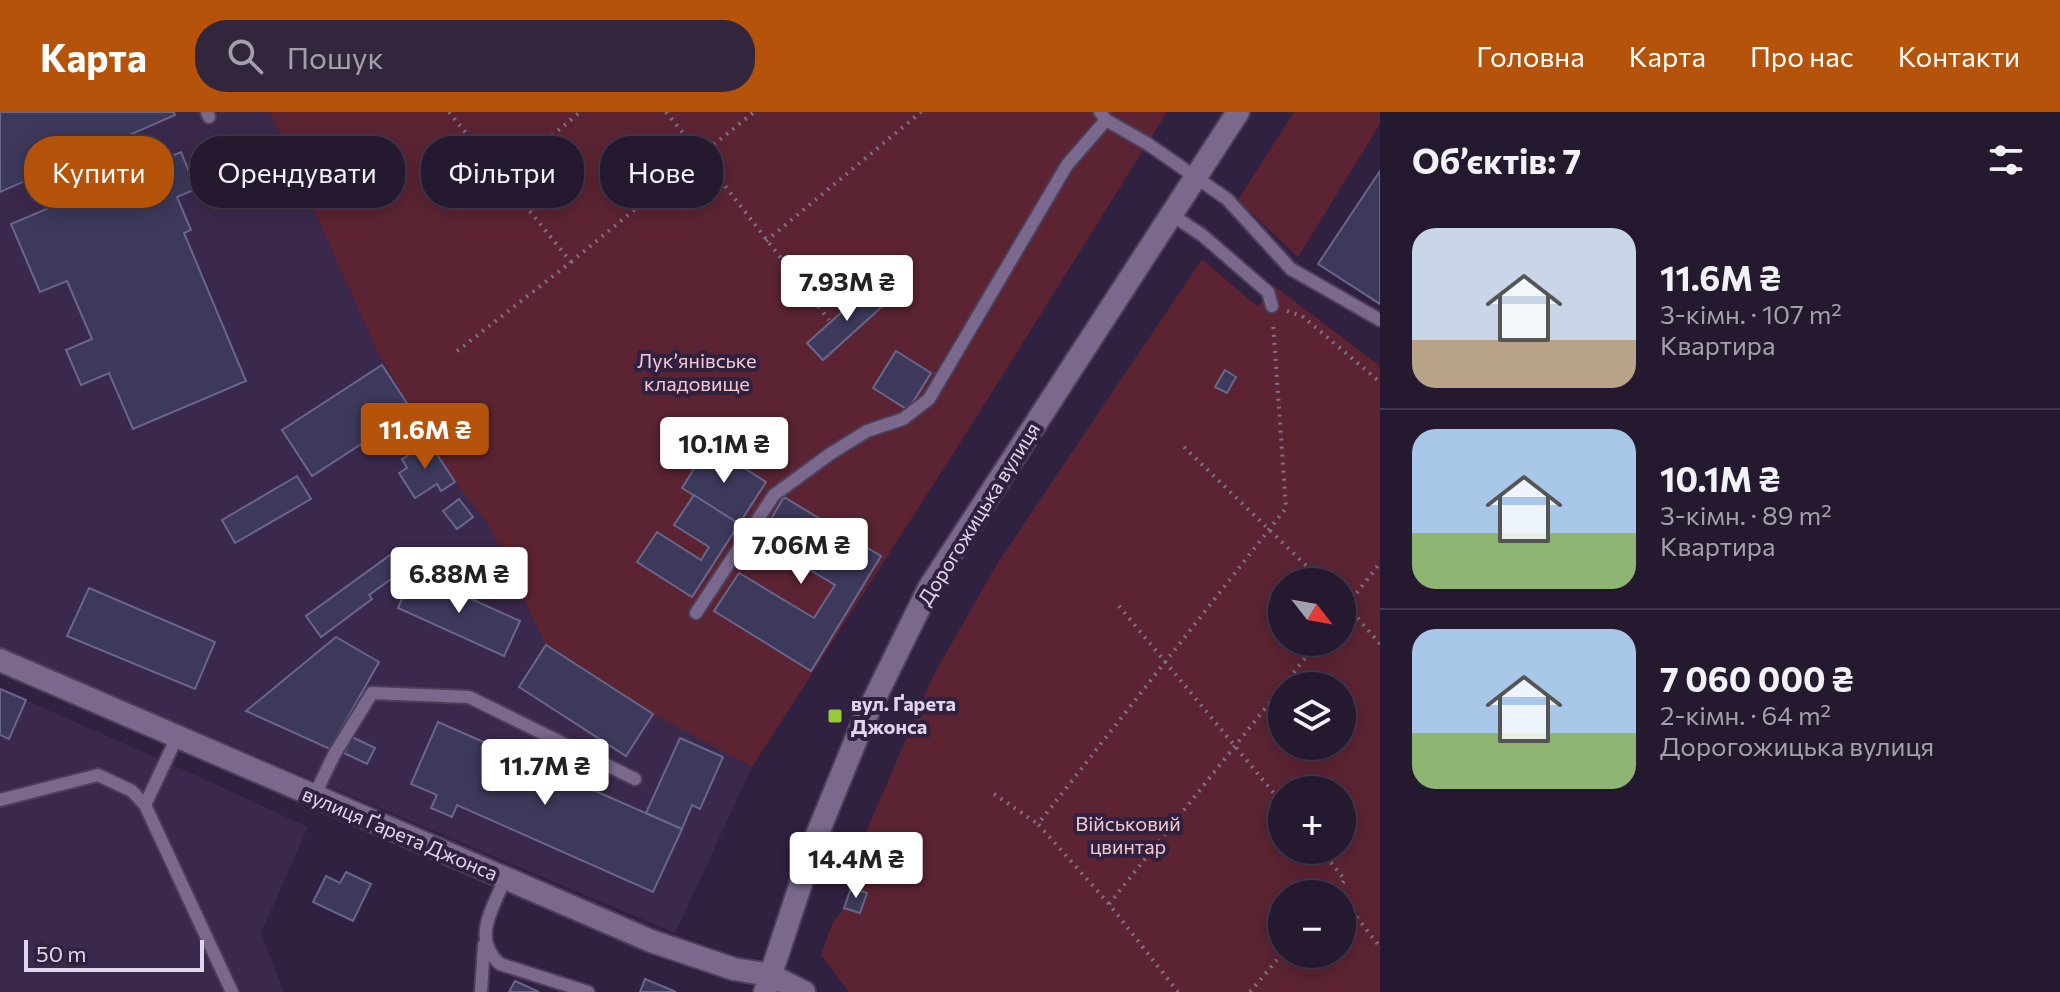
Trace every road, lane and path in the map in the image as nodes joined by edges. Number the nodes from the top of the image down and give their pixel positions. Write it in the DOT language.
graph roads {
  1 [pos="449,112"];
  2 [pos="580,112"];
  3 [pos="666,112"];
  4 [pos="754,112"];
  5 [pos="921,112"];
  6 [pos="1238,112"];
  7 [pos="1103,116"];
  8 [pos="468,136"];
  9 [pos="552,136"];
  10 [pos="686,136"];
  11 [pos="723,137"];
  12 [pos="1196,176"];
  13 [pos="723,184"];
  14 [pos="527,208"];
  15 [pos="637,208"];
  16 [pos="1172,215"];
  17 [pos="766,241"];
  18 [pos="571,262"];
  19 [pos="1272,306"];
  20 [pos="829,320"];
  21 [pos="1380,320"];
  22 [pos="456,352"];
  23 [pos="1380,382"];
  24 [pos="1184,447"];
  25 [pos="1269,529"];
  26 [pos="1380,563"];
  27 [pos="1309,568"];
  28 [pos="1356,594"];
  29 [pos="1119,606"];
  30 [pos="696,613"];
  31 [pos="1356,616"];
  32 [pos="1380,644"];
  33 [pos="1307,656"];
  34 [pos="0,660"];
  35 [pos="1166,663"];
  36 [pos="177,737"];
  37 [pos="1234,745"];
  38 [pos="635,779"];
  39 [pos="1268,786"];
  40 [pos="994,794"];
  41 [pos="314,796"];
  42 [pos="0,800"];
  43 [pos="145,805"];
  44 [pos="1038,824"];
  45 [pos="1332,864"];
  46 [pos="505,879"];
  47 [pos="1345,880"];
  48 [pos="1109,904"];
  49 [pos="1356,917"];
  50 [pos="484,945"];
  51 [pos="1380,947"];
  52 [pos="1270,968"];
  53 [pos="768,984"];
  54 [pos="232,992"];
  55 [pos="481,992"];
  56 [pos="588,992"];
  57 [pos="804,992"];
  58 [pos="1178,992"];
  59 [pos="1250,992"];
  1 -- 8 [label="path"];
  2 -- 9 [label="path"];
  3 -- 10 [label="path"];
  4 -- 11 [label="path"];
  5 -- 17 [label="path"];
  6 -- 12 [label="street, Дорогожицька вулиця"];
  7 -- 12 [label="lane"];
  7 -- 30 [label="lane"];
  12 -- 16 [label="street, Дорогожицька вулиця"];
  12 -- 21 [label="lane"];
  13 -- 17 [label="path"];
  14 -- 18 [label="path"];
  15 -- 18 [label="path"];
  16 -- 19 [label="lane"];
  16 -- 53 [label="street, Дорогожицька вулиця"];
  17 -- 20 [label="path"];
  18 -- 22 [label="path"];
  19 -- 23 [label="path"];
  19 -- 25 [label="path"];
  24 -- 25 [label="path"];
  25 -- 27 [label="path"];
  25 -- 35 [label="path"];
  26 -- 28 [label="path"];
  29 -- 35 [label="path"];
  31 -- 32 [label="path"];
  33 -- 37 [label="path"];
  34 -- 36 [label="street, вулиця Ґарета Джонса"];
  35 -- 37 [label="path"];
  35 -- 44 [label="path"];
  36 -- 41 [label="street, вулиця Ґарета Джонса"];
  36 -- 43 [label="lane"];
  37 -- 39 [label="path"];
  37 -- 48 [label="path"];
  38 -- 41 [label="lane"];
  40 -- 44 [label="path"];
  41 -- 46 [label="street, вулиця Ґарета Джонса"];
  42 -- 43 [label="lane"];
  43 -- 54 [label="lane"];
  44 -- 48 [label="path"];
  45 -- 47 [label="path"];
  46 -- 50 [label="lane"];
  46 -- 53 [label="street, вулиця Ґарета Джонса"];
  48 -- 58 [label="path"];
  49 -- 51 [label="path"];
  50 -- 55 [label="lane"];
  50 -- 56 [label="lane"];
  52 -- 59 [label="path"];
  53 -- 57 [label="street, вулиця Ґарета Джонса"];
}
